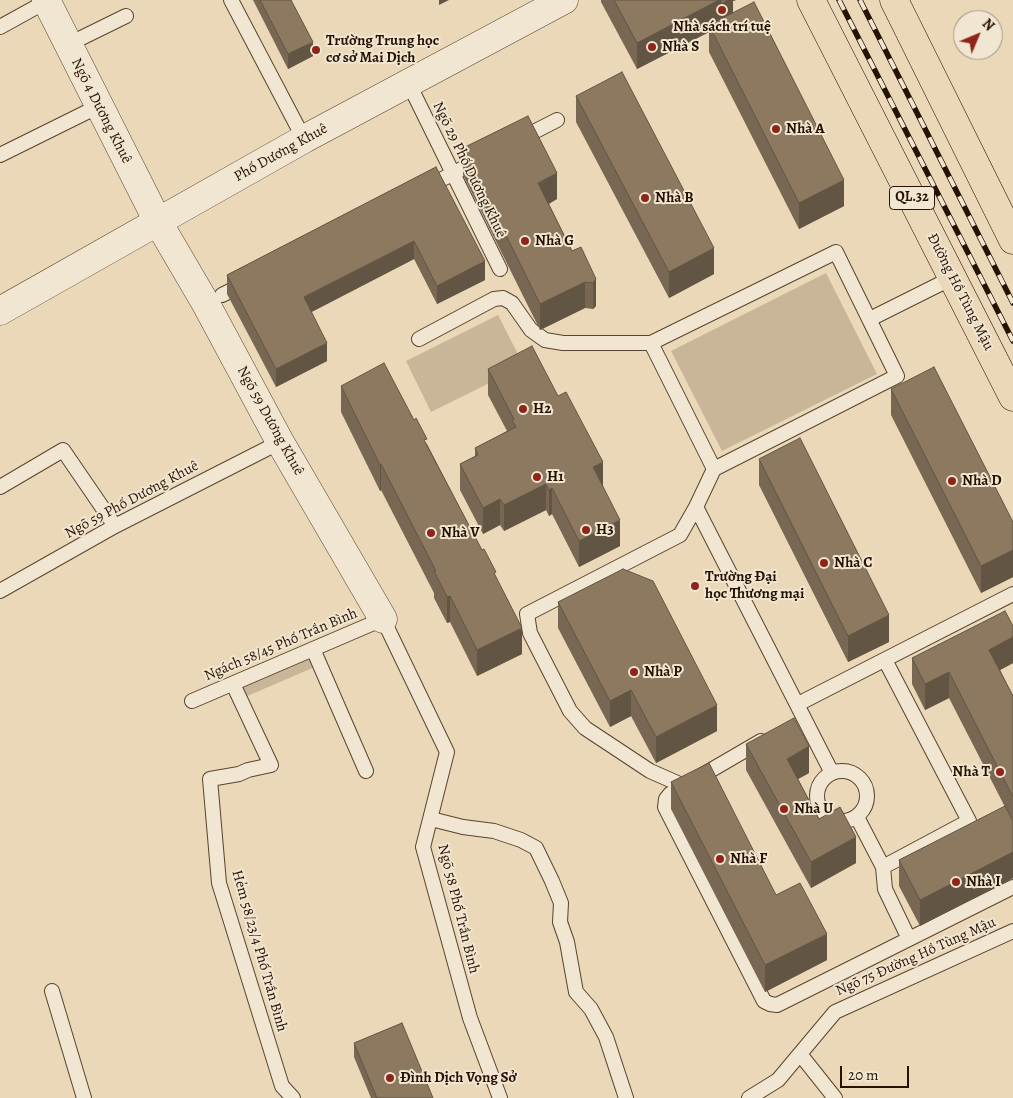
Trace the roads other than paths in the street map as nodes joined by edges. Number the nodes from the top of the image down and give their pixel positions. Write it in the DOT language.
graph roads {
  1 [pos="46,0"];
  2 [pos="231,0"];
  3 [pos="564,0"];
  4 [pos="811,0"];
  5 [pos="894,0"];
  6 [pos="126,16"];
  7 [pos="0,27"];
  8 [pos="67,44"];
  9 [pos="409,84"];
  10 [pos="99,106"];
  11 [pos="557,120"];
  12 [pos="304,140"];
  13 [pos="505,147"];
  14 [pos="0,156"];
  15 [pos="488,156"];
  16 [pos="453,174"];
  17 [pos="419,192"];
  18 [pos="158,222"];
  19 [pos="1010,227"];
  20 [pos="500,269"];
  21 [pos="256,277"];
  22 [pos="952,278"];
  23 [pos="222,295"];
  24 [pos="0,311"];
  25 [pos="870,319"];
  26 [pos="419,338"];
  27 [pos="651,344"];
  28 [pos="1013,397"];
  29 [pos="280,442"];
  30 [pos="714,469"];
  31 [pos="0,487"];
  32 [pos="696,507"];
  33 [pos="115,526"];
  34 [pos="0,591"];
  35 [pos="1013,594"];
  36 [pos="383,619"];
  37 [pos="313,649"];
  38 [pos="885,660"];
  39 [pos="234,684"];
  40 [pos="192,701"];
  41 [pos="798,714"];
  42 [pos="769,736"];
  43 [pos="366,771"];
  44 [pos="832,773"];
  45 [pos="684,786"];
  46 [pos="857,817"];
  47 [pos="431,819"];
  48 [pos="883,867"];
  49 [pos="1013,887"];
  50 [pos="1013,931"];
  51 [pos="910,939"];
  52 [pos="52,990"];
  53 [pos="800,1054"];
  54 [pos="84,1098"];
  55 [pos="292,1098"];
  56 [pos="500,1098"];
  57 [pos="626,1098"];
  58 [pos="749,1098"];
  59 [pos="835,1098"];
  1 -- 7 [label="lane"];
  1 -- 8 [label="street, Ngõ 4 Dương Khuê"];
  2 -- 12 [label="lane"];
  3 -- 9 [label="street, Phố Dương Khuê"];
  4 -- 22 [label="highway, Đường Hồ Tùng Mậu / QL.32"];
  5 -- 19 [label="highway"];
  6 -- 8 [label="lane"];
  8 -- 10 [label="street, Ngõ 4 Dương Khuê"];
  9 -- 12 [label="street, Phố Dương Khuê"];
  9 -- 16 [label="lane, Ngõ 29 Phố Dương Khuê"];
  10 -- 14 [label="lane"];
  10 -- 18 [label="street, Ngõ 4 Dương Khuê"];
  11 -- 13 [label="lane"];
  12 -- 18 [label="street, Phố Dương Khuê"];
  15 -- 16 [label="lane"];
  16 -- 17 [label="lane"];
  16 -- 20 [label="lane, Ngõ 29 Phố Dương Khuê"];
  18 -- 24 [label="street, Phố Dương Khuê"];
  18 -- 29 [label="street, Ngõ 59 Dương Khuê"];
  21 -- 23 [label="lane"];
  22 -- 25 [label="lane"];
  22 -- 28 [label="highway, Đường Hồ Tùng Mậu / QL.32"];
  25 -- 27 [label="lane"];
  25 -- 30 [label="lane"];
  26 -- 27 [label="lane"];
  27 -- 30 [label="lane"];
  29 -- 33 [label="lane, Ngõ 59 Phố Dương Khuê"];
  29 -- 36 [label="street, Ngõ 59 Dương Khuê"];
  30 -- 32 [label="lane"];
  31 -- 33 [label="lane"];
  32 -- 41 [label="lane"];
  32 -- 45 [label="lane"];
  33 -- 34 [label="lane, Ngõ 59 Phố Dương Khuê"];
  35 -- 38 [label="lane"];
  36 -- 37 [label="lane, Ngách 58/45 Phố Trần Bình"];
  36 -- 47 [label="lane, Ngõ 58 Phố Trần Bình"];
  37 -- 39 [label="lane, Ngách 58/45 Phố Trần Bình"];
  37 -- 43 [label="lane"];
  38 -- 41 [label="lane"];
  38 -- 48 [label="lane"];
  39 -- 40 [label="lane, Ngách 58/45 Phố Trần Bình"];
  39 -- 55 [label="lane, Hẻm 58/23/4 Phố Trần Bình"];
  41 -- 44 [label="lane"];
  42 -- 45 [label="lane"];
  44 -- 46 [label="lane"];
  44 -- 46 [label="lane"];
  45 -- 51 [label="lane"];
  46 -- 48 [label="lane"];
  47 -- 56 [label="lane, Ngõ 58 Phố Trần Bình"];
  47 -- 57 [label="lane"];
  48 -- 51 [label="lane"];
  49 -- 51 [label="lane"];
  50 -- 53 [label="lane, Ngõ 75 Đường Hồ Tùng Mậu"];
  52 -- 54 [label="lane"];
  53 -- 58 [label="lane, Ngõ 75 Đường Hồ Tùng Mậu"];
  53 -- 59 [label="lane"];
}
